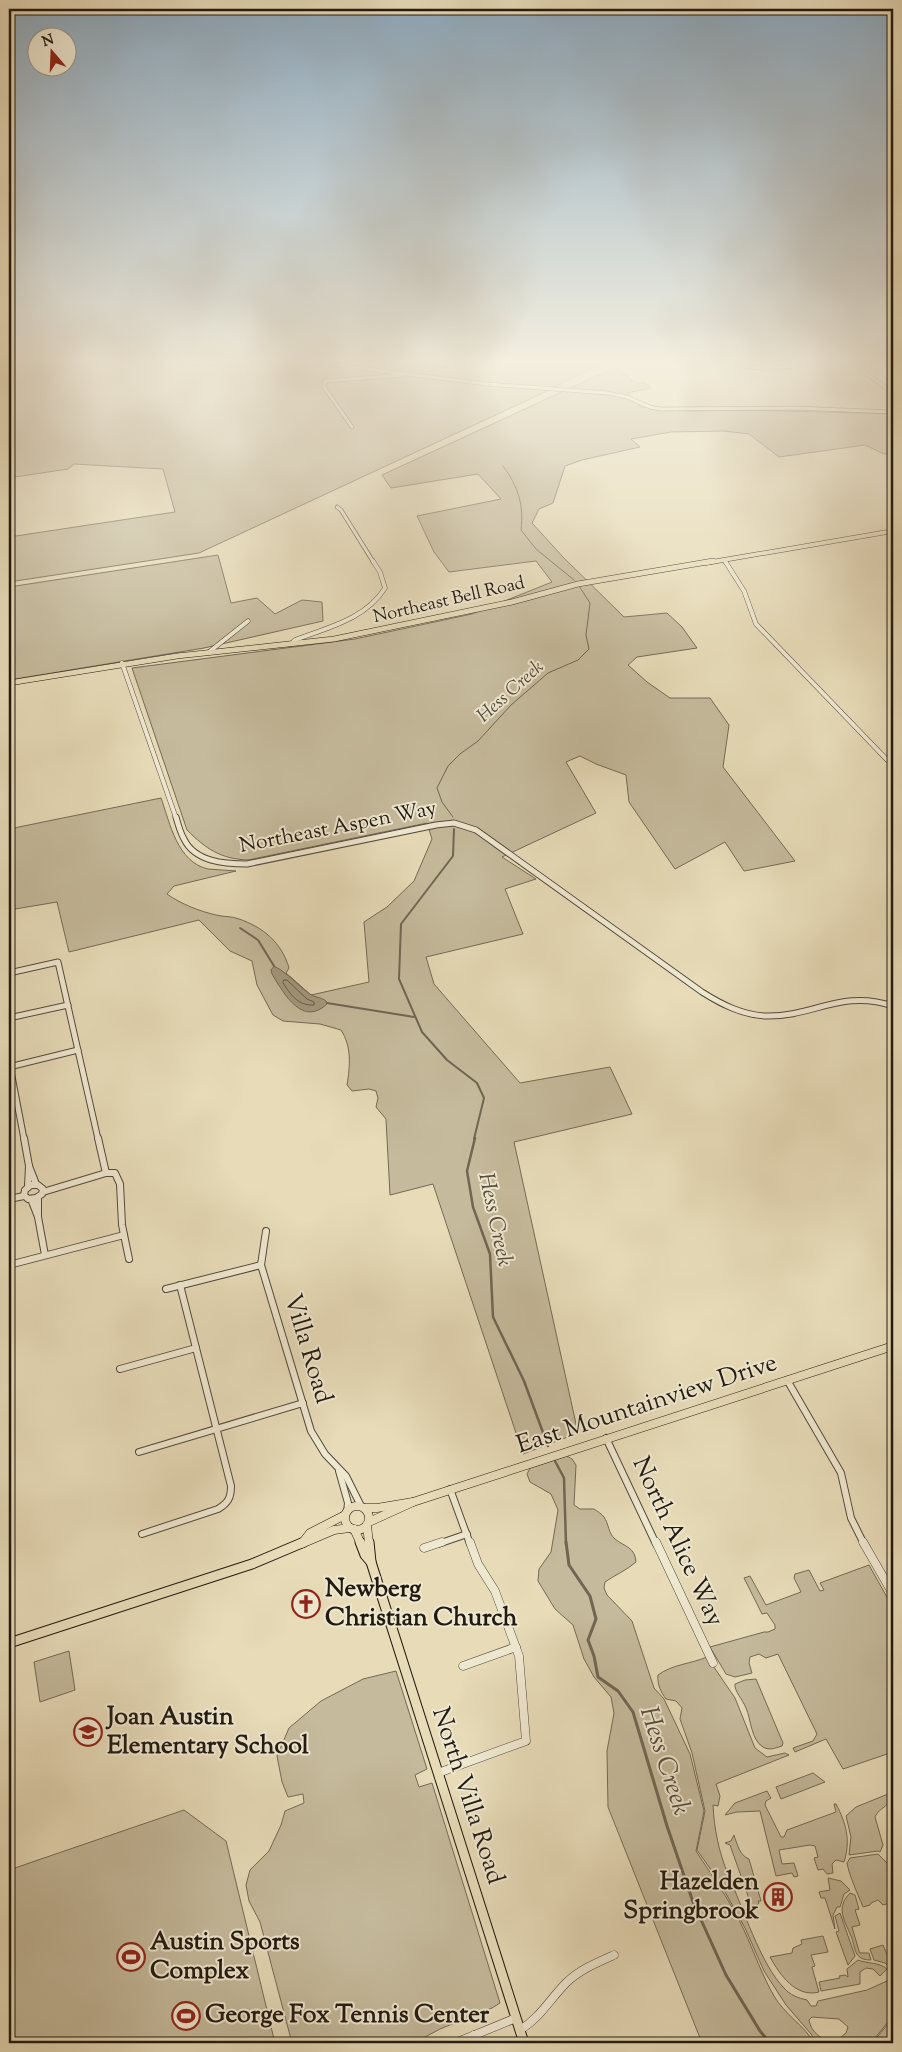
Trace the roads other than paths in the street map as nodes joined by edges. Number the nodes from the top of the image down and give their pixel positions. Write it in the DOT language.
graph roads {
  1 [pos="337,507"];
  2 [pos="893,532"];
  3 [pos="724,560"];
  4 [pos="248,621"];
  5 [pos="291,644"];
  6 [pos="209,652"];
  7 [pos="122,663"];
  8 [pos="9,683"];
  9 [pos="893,766"];
  10 [pos="9,973"];
  11 [pos="68,1005"];
  12 [pos="893,1006"];
  13 [pos="9,1018"];
  14 [pos="78,1050"];
  15 [pos="9,1066"];
  16 [pos="29,1166"];
  17 [pos="106,1173"];
  18 [pos="28,1186"];
  19 [pos="40,1188"];
  20 [pos="24,1194"];
  21 [pos="38,1197"];
  22 [pos="9,1198"];
  23 [pos="31,1199"];
  24 [pos="38,1217"];
  25 [pos="266,1231"];
  26 [pos="124,1235"];
  27 [pos="45,1256"];
  28 [pos="129,1259"];
  29 [pos="9,1265"];
  30 [pos="261,1265"];
  31 [pos="180,1285"];
  32 [pos="166,1289"];
  33 [pos="893,1346"];
  34 [pos="196,1348"];
  35 [pos="120,1369"];
  36 [pos="787,1380"];
  37 [pos="303,1403"];
  38 [pos="217,1430"];
  39 [pos="606,1438"];
  40 [pos="139,1452"];
  41 [pos="339,1471"];
  42 [pos="450,1489"];
  43 [pos="413,1502"];
  44 [pos="363,1507"];
  45 [pos="346,1514"];
  46 [pos="368,1523"];
  47 [pos="352,1529"];
  48 [pos="142,1534"];
  49 [pos="467,1534"];
  50 [pos="303,1542"];
  51 [pos="424,1548"];
  52 [pos="371,1562"];
  53 [pos="893,1594"];
  54 [pos="9,1644"];
  55 [pos="516,1647"];
  56 [pos="713,1663"];
  57 [pos="463,1666"];
  58 [pos="438,1773"];
  59 [pos="614,1955"];
  60 [pos="516,2018"];
  61 [pos="520,2030"];
  62 [pos="475,2039"];
  63 [pos="456,2043"];
  64 [pos="524,2043"];
  1 -- 5 [label="street"];
  2 -- 3 [label="main road, Northeast Bell Road"];
  3 -- 5 [label="main road, Northeast Bell Road"];
  3 -- 9 [label="street"];
  4 -- 6 [label="street"];
  5 -- 6 [label="main road, Northeast Bell Road"];
  6 -- 7 [label="main road, Northeast Bell Road"];
  7 -- 8 [label="main road, Northeast Bell Road"];
  7 -- 12 [label="street, Northeast Aspen Way"];
  10 -- 11 [label="street"];
  11 -- 13 [label="street"];
  11 -- 14 [label="street"];
  14 -- 15 [label="street"];
  14 -- 17 [label="street"];
  15 -- 16 [label="street"];
  16 -- 18 [label="street"];
  16 -- 19 [label="street"];
  17 -- 19 [label="street"];
  17 -- 26 [label="street"];
  18 -- 19 [label="street"];
  18 -- 20 [label="street"];
  19 -- 21 [label="street"];
  20 -- 22 [label="street"];
  20 -- 23 [label="street"];
  21 -- 23 [label="street"];
  21 -- 24 [label="street"];
  23 -- 24 [label="street"];
  24 -- 27 [label="street"];
  25 -- 30 [label="street, Villa Road"];
  26 -- 27 [label="street"];
  26 -- 28 [label="street"];
  27 -- 29 [label="street"];
  30 -- 31 [label="street"];
  30 -- 37 [label="street, Villa Road"];
  31 -- 32 [label="street"];
  31 -- 34 [label="street"];
  33 -- 36 [label="main road, East Mountainview Drive"];
  34 -- 35 [label="street"];
  34 -- 38 [label="street"];
  36 -- 39 [label="main road, East Mountainview Drive"];
  36 -- 53 [label="street"];
  37 -- 38 [label="street"];
  37 -- 41 [label="street, Villa Road"];
  38 -- 40 [label="street"];
  38 -- 48 [label="street"];
  39 -- 42 [label="main road, East Mountainview Drive"];
  39 -- 56 [label="street, North Alice Way"];
  41 -- 44 [label="street, Villa Road"];
  41 -- 45 [label="street, Villa Road"];
  42 -- 43 [label="main road, East Mountainview Drive"];
  42 -- 49 [label="street"];
  43 -- 44 [label="main road, East Mountainview Drive"];
  43 -- 46 [label="main road, East Mountainview Drive"];
  44 -- 45 [label="main road"];
  44 -- 46 [label="main road"];
  45 -- 47 [label="main road"];
  45 -- 50 [label="main road"];
  46 -- 47 [label="main road"];
  46 -- 52 [label="main road, North Villa Road"];
  47 -- 50 [label="main road"];
  47 -- 52 [label="main road, North Villa Road"];
  49 -- 51 [label="street"];
  49 -- 55 [label="street"];
  50 -- 54 [label="main road"];
  52 -- 58 [label="main road, North Villa Road"];
  55 -- 57 [label="street"];
  55 -- 58 [label="street"];
  58 -- 60 [label="main road, North Villa Road"];
  59 -- 61 [label="street"];
  60 -- 61 [label="main road, North Villa Road"];
  60 -- 62 [label="street"];
  61 -- 64 [label="main road, North Villa Road"];
  62 -- 63 [label="street"];
}
